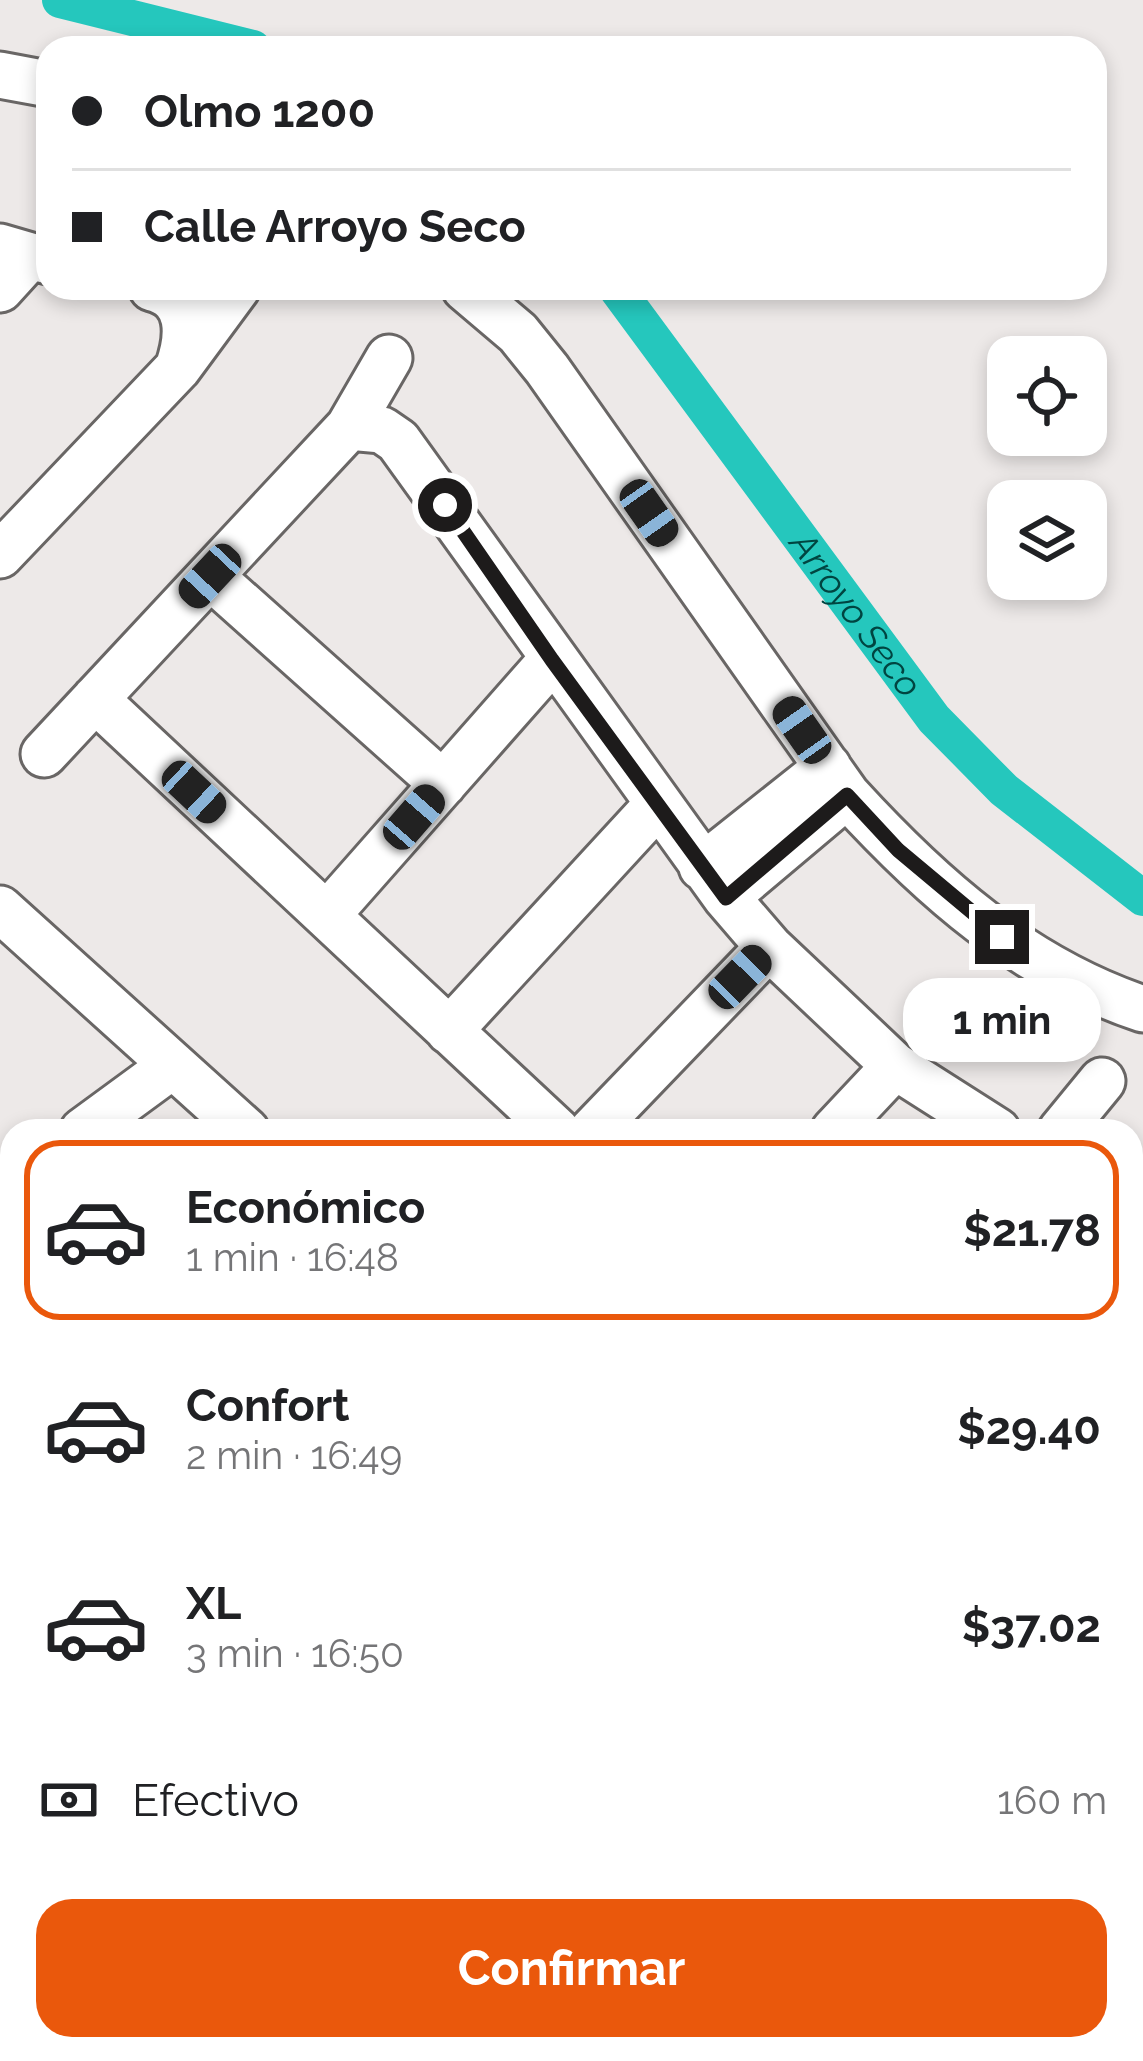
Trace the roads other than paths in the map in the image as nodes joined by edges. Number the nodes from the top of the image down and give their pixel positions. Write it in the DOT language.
graph roads {
  1 [pos="0,75"];
  2 [pos="36,82"];
  3 [pos="173,300"];
  4 [pos="228,300"];
  5 [pos="479,300"];
  6 [pos="389,358"];
  7 [pos="178,368"];
  8 [pos="349,427"];
  9 [pos="0,554"];
  10 [pos="210,576"];
  11 [pos="552,660"];
  12 [pos="95,699"];
  13 [pos="44,754"];
  14 [pos="837,781"];
  15 [pos="442,784"];
  16 [pos="658,804"];
  17 [pos="714,882"];
  18 [pos="0,909"];
  19 [pos="327,915"];
  20 [pos="769,947"];
  21 [pos="1143,1010"];
  22 [pos="448,1031"];
  23 [pos="173,1065"];
  24 [pos="895,1066"];
  25 [pos="1102,1081"];
  26 [pos="99,1119"];
  27 [pos="233,1119"];
  28 [pos="544,1119"];
  29 [pos="604,1119"];
  30 [pos="845,1119"];
  31 [pos="978,1119"];
  32 [pos="1071,1119"];
  1 -- 2 [label="street"];
  3 -- 7 [label="street"];
  4 -- 7 [label="street"];
  5 -- 14 [label="street"];
  6 -- 8 [label="street"];
  7 -- 9 [label="street"];
  8 -- 10 [label="street"];
  8 -- 11 [label="street"];
  10 -- 12 [label="street"];
  10 -- 15 [label="street"];
  11 -- 15 [label="street"];
  11 -- 16 [label="street"];
  12 -- 13 [label="street"];
  12 -- 19 [label="street"];
  14 -- 17 [label="street"];
  14 -- 21 [label="street"];
  15 -- 19 [label="street"];
  16 -- 17 [label="street"];
  16 -- 22 [label="street"];
  17 -- 20 [label="street"];
  18 -- 23 [label="street"];
  19 -- 22 [label="street"];
  20 -- 24 [label="street"];
  20 -- 29 [label="street"];
  22 -- 28 [label="street"];
  23 -- 26 [label="street"];
  23 -- 27 [label="street"];
  24 -- 30 [label="street"];
  24 -- 31 [label="street"];
  25 -- 32 [label="street"];
}
